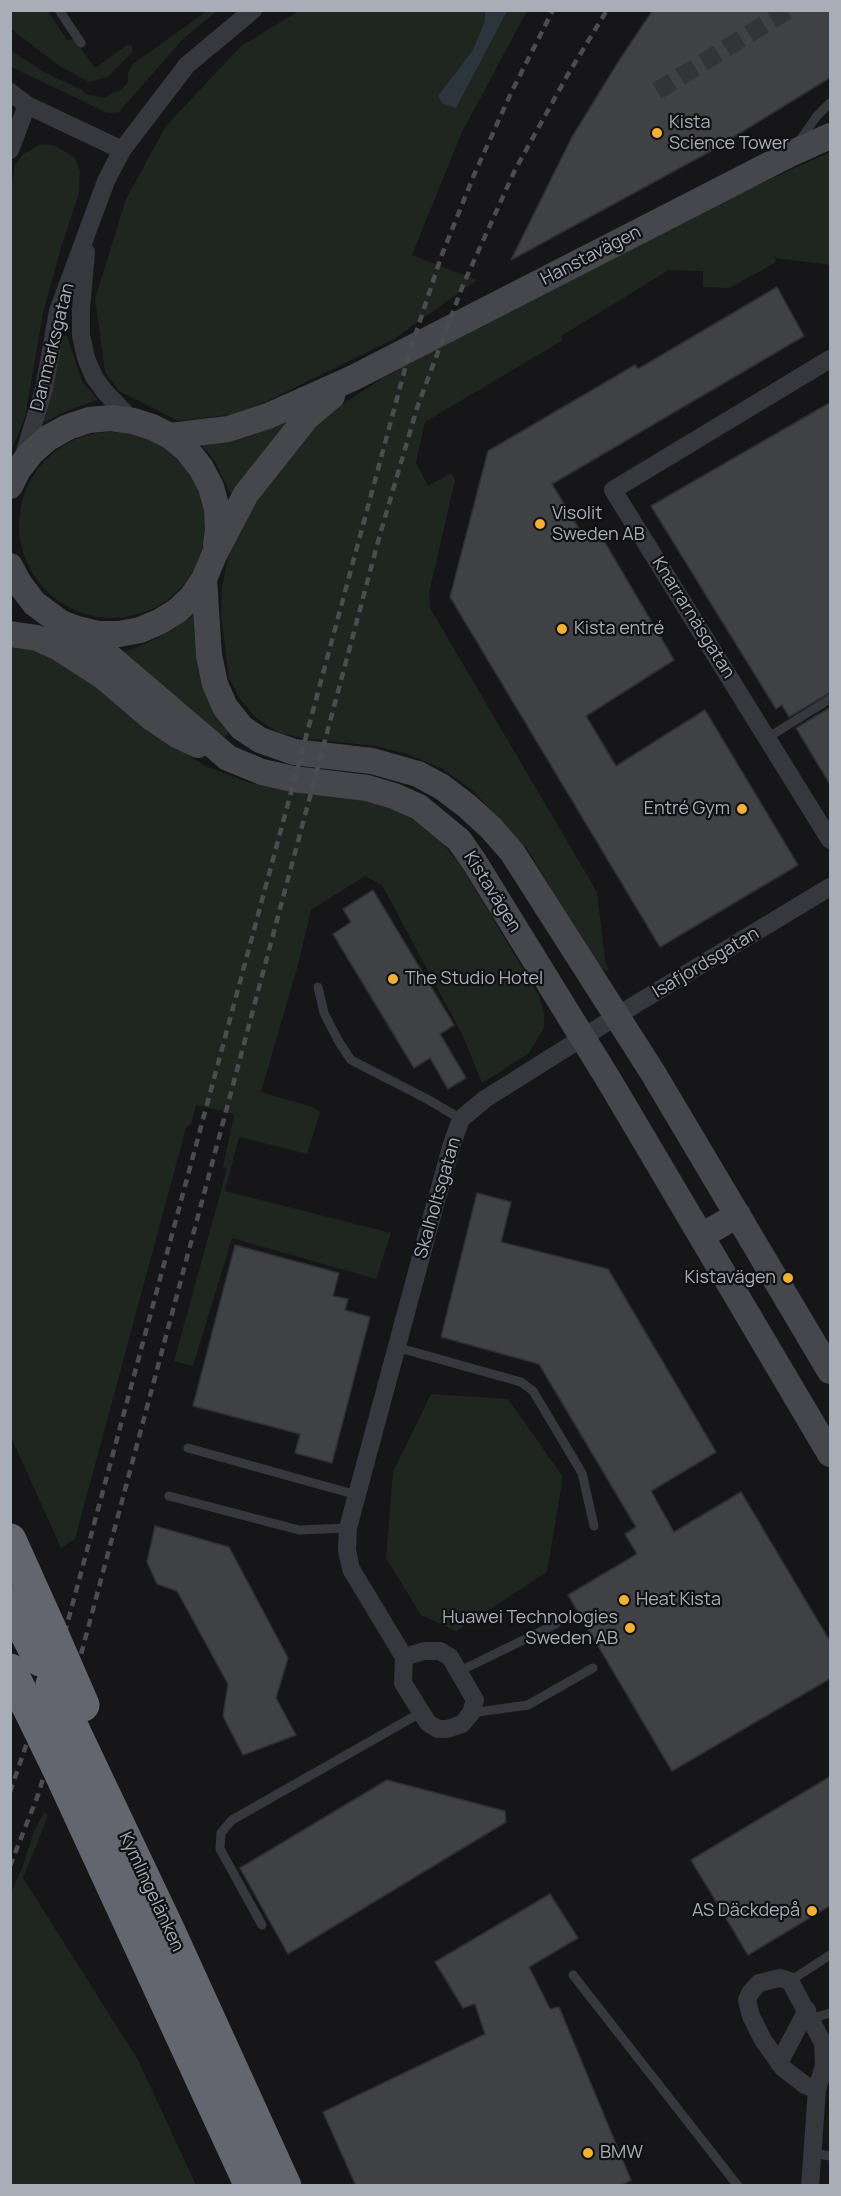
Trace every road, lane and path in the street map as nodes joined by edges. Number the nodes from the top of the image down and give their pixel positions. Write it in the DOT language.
graph roads {
  1 [pos="59,10"];
  2 [pos="253,10"];
  3 [pos="81,43"];
  4 [pos="10,92"];
  5 [pos="831,103"];
  6 [pos="27,105"];
  7 [pos="831,136"];
  8 [pos="10,150"];
  9 [pos="122,150"];
  10 [pos="790,154"];
  11 [pos="89,223"];
  12 [pos="831,359"];
  13 [pos="353,378"];
  14 [pos="133,421"];
  15 [pos="170,436"];
  16 [pos="14,478"];
  17 [pos="215,553"];
  18 [pos="10,566"];
  19 [pos="204,579"];
  20 [pos="22,603"];
  21 [pos="77,629"];
  22 [pos="10,634"];
  23 [pos="831,699"];
  24 [pos="767,738"];
  25 [pos="228,758"];
  26 [pos="831,840"];
  27 [pos="831,887"];
  28 [pos="318,987"];
  29 [pos="617,1017"];
  30 [pos="582,1039"];
  31 [pos="461,1119"];
  32 [pos="738,1215"];
  33 [pos="701,1236"];
  34 [pos="396,1347"];
  35 [pos="831,1371"];
  36 [pos="823,1422"];
  37 [pos="188,1448"];
  38 [pos="831,1454"];
  39 [pos="357,1495"];
  40 [pos="169,1496"];
  41 [pos="594,1526"];
  42 [pos="348,1527"];
  43 [pos="10,1540"];
  44 [pos="10,1602"];
  45 [pos="556,1624"];
  46 [pos="405,1657"];
  47 [pos="25,1665"];
  48 [pos="593,1668"];
  49 [pos="460,1671"];
  50 [pos="422,1712"];
  51 [pos="471,1713"];
  52 [pos="19,1714"];
  53 [pos="79,1718"];
  54 [pos="262,1925"];
  55 [pos="831,1955"];
  56 [pos="573,1975"];
  57 [pos="790,1981"];
  58 [pos="831,2013"];
  59 [pos="809,2015"];
  60 [pos="779,2062"];
  61 [pos="824,2089"];
  62 [pos="822,2154"];
  63 [pos="251,2186"];
  64 [pos="285,2186"];
  65 [pos="738,2186"];
  66 [pos="810,2186"];
  1 -- 3 [label="lane"];
  2 -- 9 [label="street, Danmarksgatan"];
  4 -- 6 [label="street"];
  5 -- 10 [label="lane"];
  6 -- 8 [label="street"];
  6 -- 9 [label="street"];
  7 -- 10 [label="street, Hanstavägen"];
  9 -- 11 [label="street, Danmarksgatan"];
  10 -- 13 [label="street, Hanstavägen"];
  11 -- 14 [label="street, Danmarksgatan"];
  11 -- 16 [label="street, Danmarksgatan"];
  12 -- 24 [label="street, Knarrarnäsgatan"];
  13 -- 15 [label="street, Hanstavägen"];
  13 -- 17 [label="street, Hanstavägen"];
  14 -- 15 [label="street, Hanstavägen"];
  14 -- 16 [label="street, Hanstavägen"];
  15 -- 17 [label="street, Hanstavägen"];
  17 -- 19 [label="street, Hanstavägen"];
  18 -- 20 [label="street, Hanstavägen"];
  19 -- 21 [label="street, Hanstavägen"];
  19 -- 29 [label="street, Kistavägen"];
  20 -- 21 [label="street, Hanstavägen"];
  21 -- 25 [label="street, Kistavägen"];
  22 -- 25 [label="street"];
  23 -- 24 [label="lane"];
  24 -- 26 [label="street, Knarrarnäsgatan"];
  25 -- 30 [label="street, Kistavägen"];
  27 -- 29 [label="street, Isafjordsgatan"];
  28 -- 31 [label="lane"];
  29 -- 30 [label="street, Isafjordsgatan"];
  29 -- 32 [label="street, Kistavägen"];
  30 -- 31 [label="street, Skalholtsgatan"];
  30 -- 33 [label="street, Kistavägen"];
  31 -- 34 [label="street, Skalholtsgatan"];
  32 -- 33 [label="street"];
  32 -- 35 [label="street, Kistavägen"];
  33 -- 36 [label="street, Kistavägen"];
  34 -- 39 [label="street, Skalholtsgatan"];
  34 -- 41 [label="lane"];
  36 -- 38 [label="street, Kistavägen"];
  37 -- 39 [label="lane"];
  39 -- 42 [label="street, Skalholtsgatan"];
  40 -- 42 [label="lane"];
  42 -- 46 [label="street, Skalholtsgatan"];
  43 -- 53 [label="highway, bridge"];
  44 -- 47 [label="highway, Kymlingelänken"];
  45 -- 49 [label="lane"];
  46 -- 49 [label="street"];
  46 -- 50 [label="street"];
  47 -- 52 [label="highway, Kymlingelänken"];
  47 -- 53 [label="highway, Kymlingelänken, bridge"];
  48 -- 51 [label="lane"];
  49 -- 51 [label="street"];
  50 -- 51 [label="street"];
  50 -- 54 [label="lane"];
  52 -- 63 [label="highway, Kymlingelänken, bridge"];
  53 -- 64 [label="highway, Kymlingelänken"];
  55 -- 57 [label="lane"];
  56 -- 65 [label="lane"];
  57 -- 59 [label="street"];
  57 -- 60 [label="street"];
  58 -- 59 [label="lane"];
  59 -- 60 [label="street"];
  59 -- 61 [label="street"];
  60 -- 61 [label="street"];
  61 -- 62 [label="street"];
  62 -- 66 [label="street"];
}
